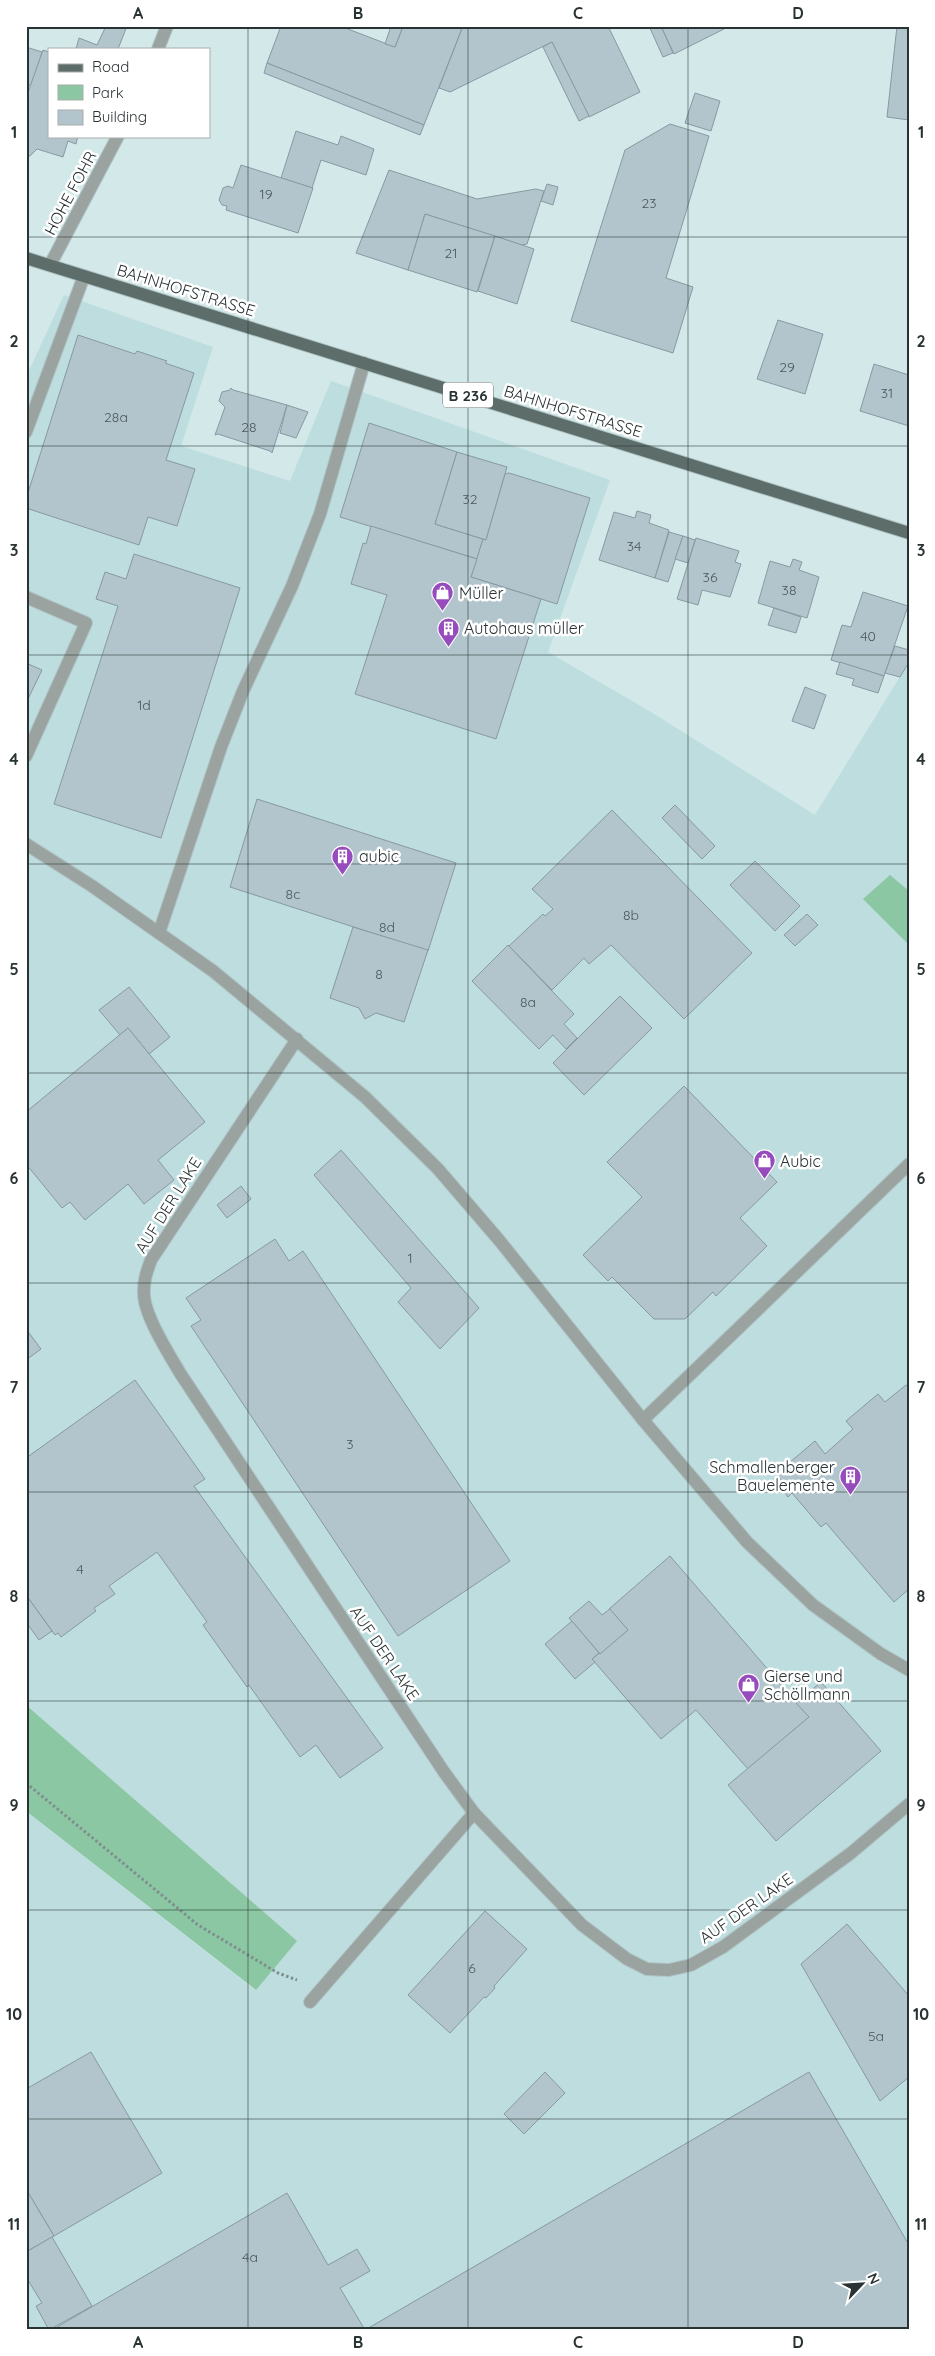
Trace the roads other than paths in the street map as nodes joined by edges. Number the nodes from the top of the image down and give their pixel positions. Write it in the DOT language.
graph roads {
  1 [pos="167,26"];
  2 [pos="158,48"];
  3 [pos="117,138"];
  4 [pos="26,258"];
  5 [pos="50,266"];
  6 [pos="84,276"];
  7 [pos="364,363"];
  8 [pos="26,432"];
  9 [pos="909,533"];
  10 [pos="26,598"];
  11 [pos="26,756"];
  12 [pos="26,844"];
  13 [pos="159,934"];
  14 [pos="297,1039"];
  15 [pos="909,1164"];
  16 [pos="643,1420"];
  17 [pos="909,1670"];
  18 [pos="909,1804"];
  19 [pos="474,1813"];
  20 [pos="310,2002"];
  1 -- 2 [label="street"];
  3 -- 5 [label="street, HOHE FOHR"];
  4 -- 5 [label="main road, BAHNHOFSTRASSE / B 236"];
  5 -- 6 [label="main road, BAHNHOFSTRASSE / B 236"];
  6 -- 7 [label="main road, BAHNHOFSTRASSE / B 236"];
  6 -- 8 [label="street"];
  7 -- 9 [label="main road, BAHNHOFSTRASSE / B 236"];
  7 -- 13 [label="street"];
  10 -- 11 [label="street"];
  12 -- 13 [label="street"];
  13 -- 14 [label="street"];
  14 -- 16 [label="street"];
  14 -- 19 [label="street, AUF DER LAKE"];
  15 -- 16 [label="street"];
  16 -- 17 [label="street"];
  18 -- 19 [label="street, AUF DER LAKE"];
  19 -- 20 [label="street"];
}
